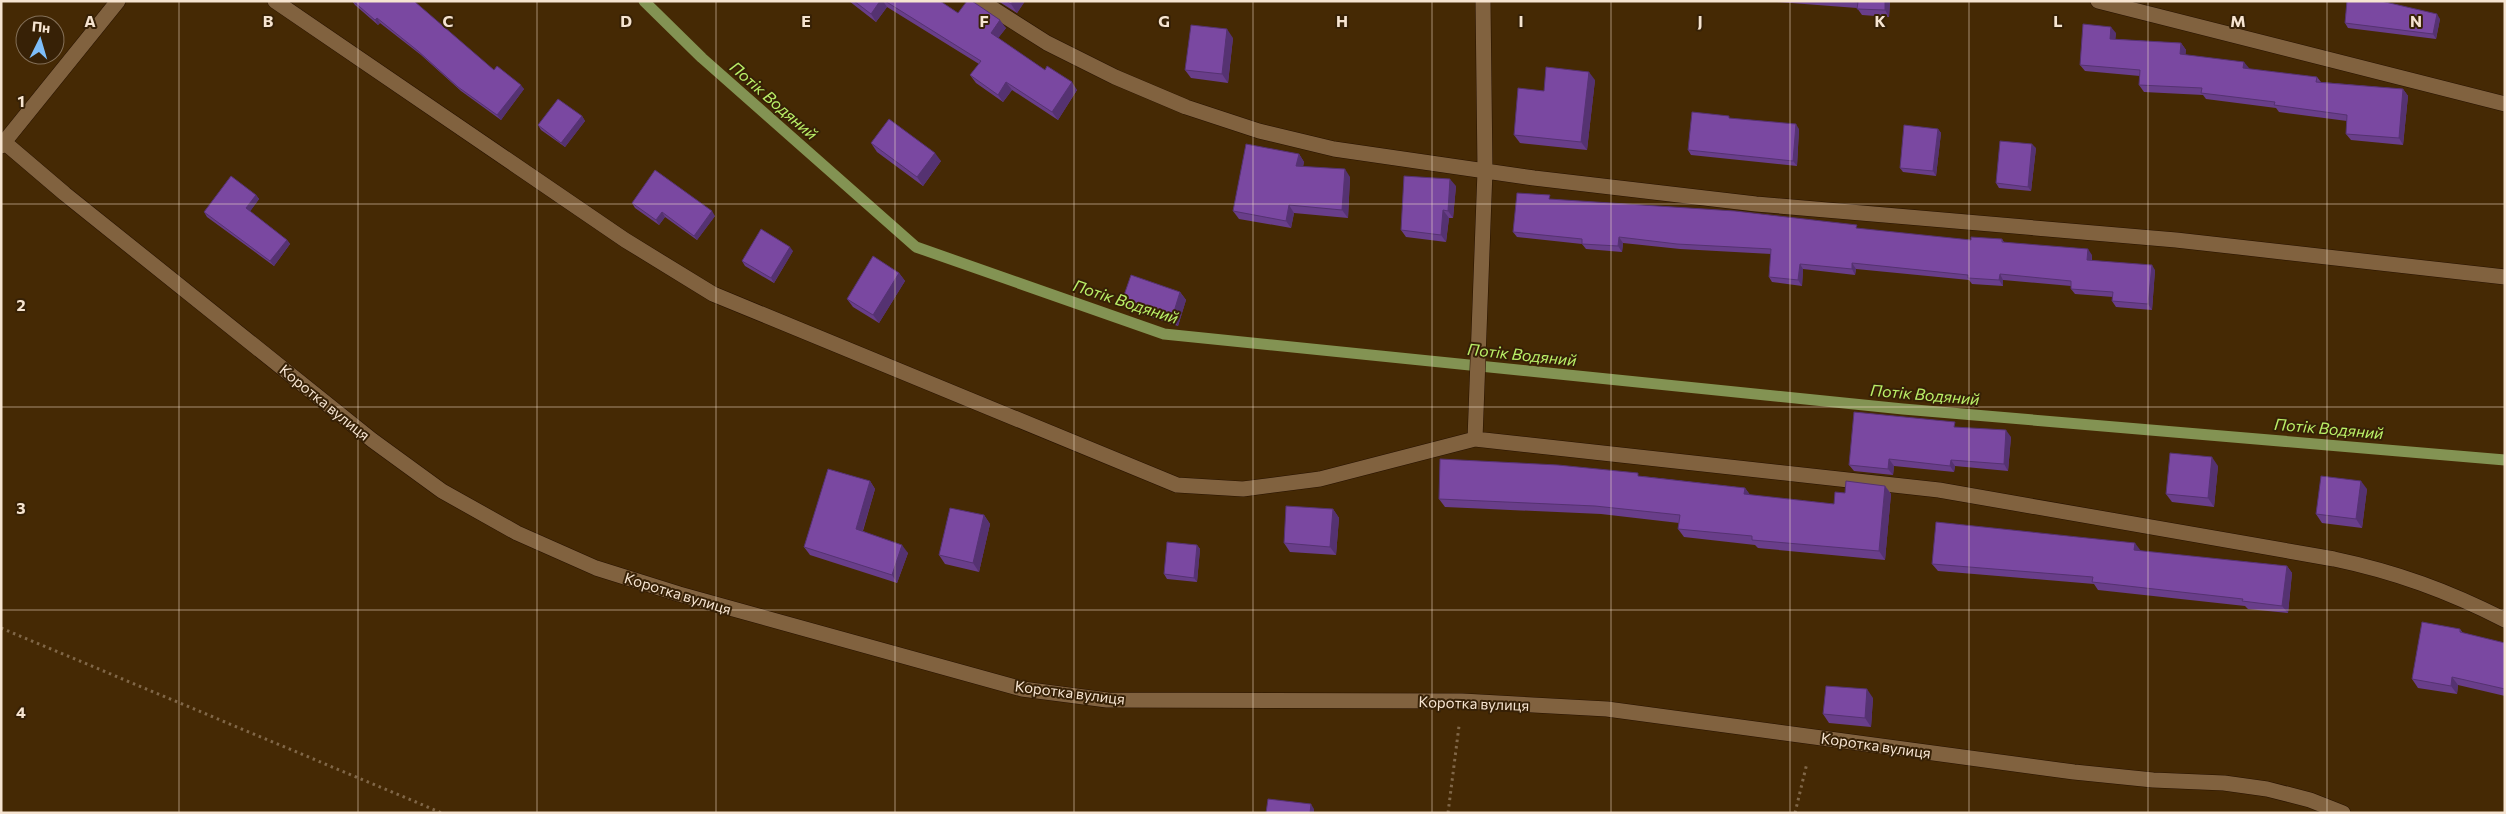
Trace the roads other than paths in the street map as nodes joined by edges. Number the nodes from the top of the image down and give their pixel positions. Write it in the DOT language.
graph roads {
  1 [pos="118,1"];
  2 [pos="275,1"];
  3 [pos="981,1"];
  4 [pos="1483,1"];
  5 [pos="2098,1"];
  6 [pos="2505,104"];
  7 [pos="3,144"];
  8 [pos="1485,172"];
  9 [pos="2505,277"];
  10 [pos="1475,439"];
  11 [pos="2505,620"];
  12 [pos="2342,813"];
  1 -- 7 [label="street"];
  2 -- 10 [label="street"];
  3 -- 8 [label="street"];
  4 -- 8 [label="street"];
  5 -- 6 [label="street"];
  7 -- 12 [label="street, Коротка вулиця"];
  8 -- 9 [label="street"];
  8 -- 10 [label="street"];
  10 -- 11 [label="street"];
}
